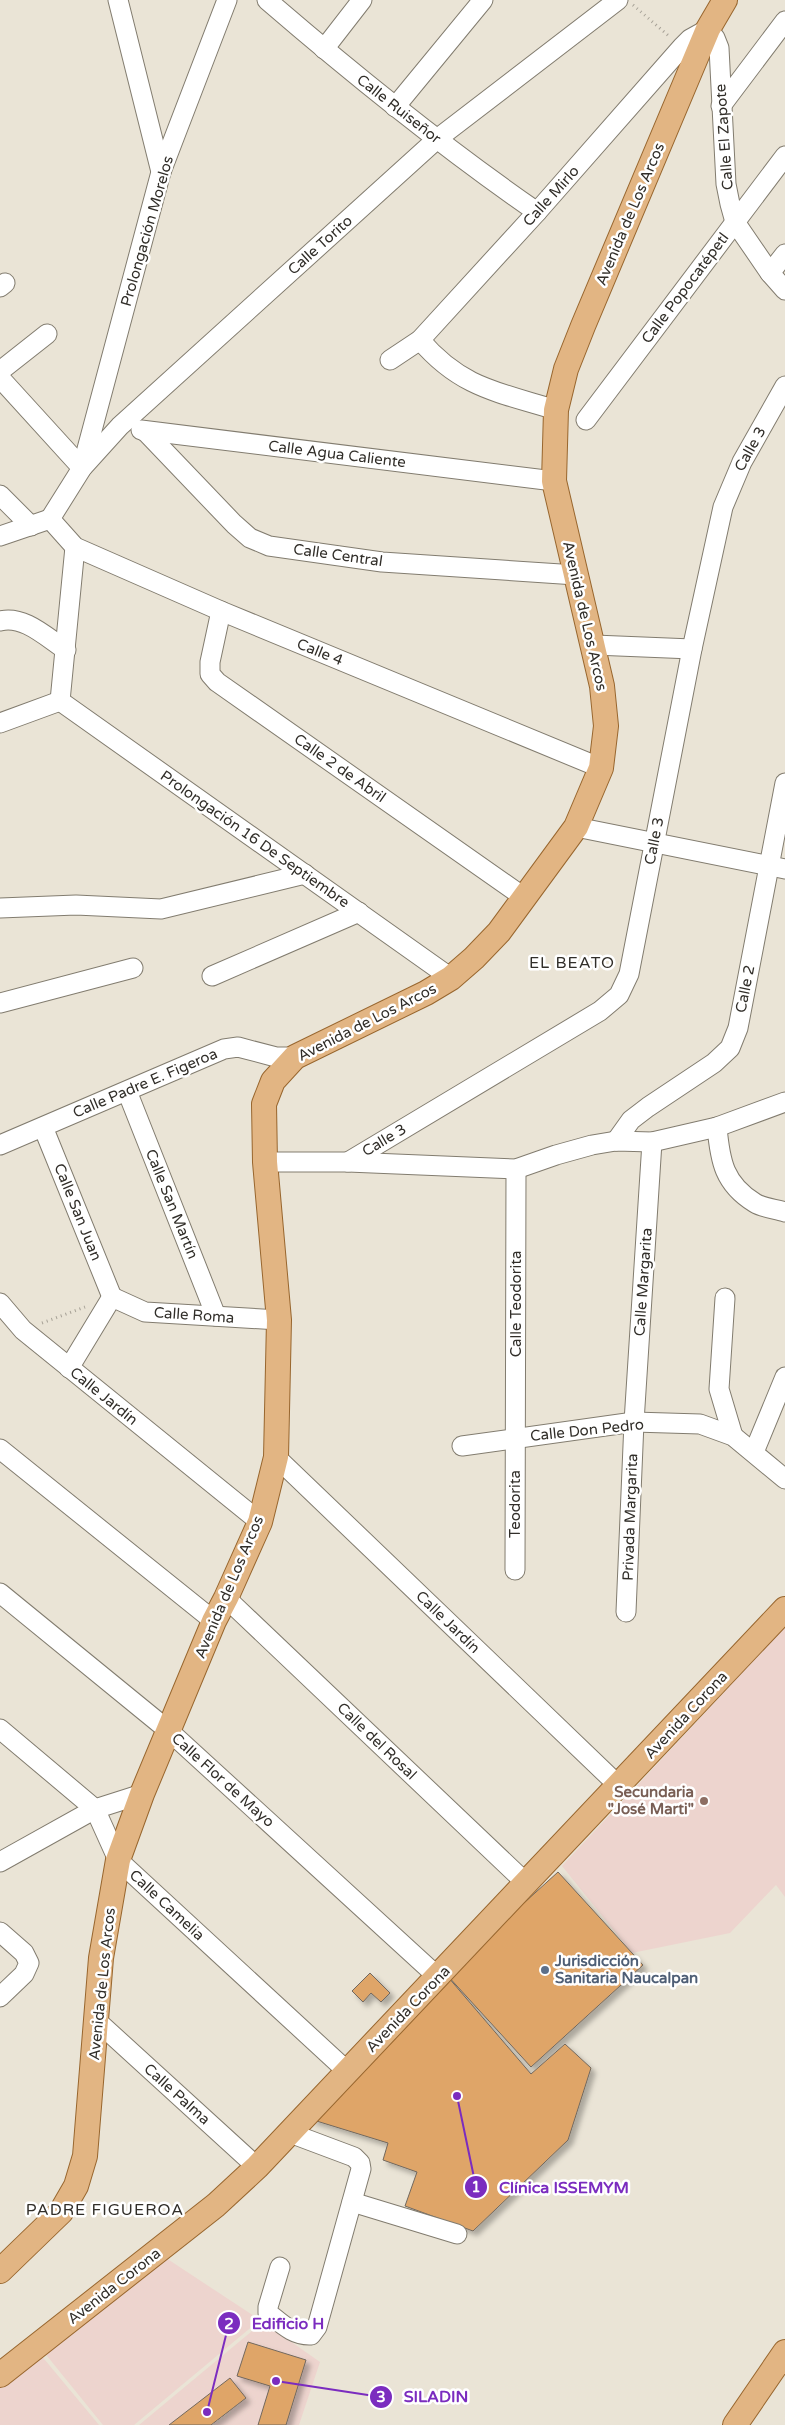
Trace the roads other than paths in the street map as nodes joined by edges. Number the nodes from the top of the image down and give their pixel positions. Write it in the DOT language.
graph roads {
  1 [pos="118,0"];
  2 [pos="226,0"];
  3 [pos="267,0"];
  4 [pos="362,0"];
  5 [pos="483,0"];
  6 [pos="618,0"];
  7 [pos="725,0"];
  8 [pos="785,21"];
  9 [pos="708,29"];
  10 [pos="324,49"];
  11 [pos="721,106"];
  12 [pos="395,107"];
  13 [pos="437,139"];
  14 [pos="785,156"];
  15 [pos="161,172"];
  16 [pos="538,212"];
  17 [pos="735,222"];
  18 [pos="785,254"];
  19 [pos="770,273"];
  20 [pos="785,290"];
  21 [pos="47,334"];
  22 [pos="420,340"];
  23 [pos="390,360"];
  24 [pos="0,371"];
  25 [pos="0,378"];
  26 [pos="785,386"];
  27 [pos="556,410"];
  28 [pos="586,420"];
  29 [pos="120,426"];
  30 [pos="145,430"];
  31 [pos="82,468"];
  32 [pos="554,482"];
  33 [pos="0,494"];
  34 [pos="0,512"];
  35 [pos="50,519"];
  36 [pos="16,531"];
  37 [pos="74,547"];
  38 [pos="576,575"];
  39 [pos="221,611"];
  40 [pos="0,621"];
  41 [pos="594,645"];
  42 [pos="692,649"];
  43 [pos="66,650"];
  44 [pos="60,701"];
  45 [pos="0,723"];
  46 [pos="601,768"];
  47 [pos="785,783"];
  48 [pos="576,827"];
  49 [pos="653,844"];
  50 [pos="777,867"];
  51 [pos="305,874"];
  52 [pos="525,898"];
  53 [pos="0,908"];
  54 [pos="359,912"];
  55 [pos="133,968"];
  56 [pos="212,976"];
  57 [pos="451,978"];
  58 [pos="0,1003"];
  59 [pos="295,1057"];
  60 [pos="127,1091"];
  61 [pos="785,1102"];
  62 [pos="43,1127"];
  63 [pos="717,1127"];
  64 [pos="616,1141"];
  65 [pos="652,1142"];
  66 [pos="0,1145"];
  67 [pos="265,1162"];
  68 [pos="348,1162"];
  69 [pos="516,1169"];
  70 [pos="785,1212"];
  71 [pos="112,1297"];
  72 [pos="725,1298"];
  73 [pos="0,1303"];
  74 [pos="216,1316"];
  75 [pos="279,1320"];
  76 [pos="69,1368"];
  77 [pos="785,1377"];
  78 [pos="634,1422"];
  79 [pos="733,1436"];
  80 [pos="515,1438"];
  81 [pos="462,1446"];
  82 [pos="0,1449"];
  83 [pos="754,1452"];
  84 [pos="276,1457"];
  85 [pos="785,1479"];
  86 [pos="260,1522"];
  87 [pos="515,1570"];
  88 [pos="0,1593"];
  89 [pos="226,1598"];
  90 [pos="785,1609"];
  91 [pos="626,1612"];
  92 [pos="214,1621"];
  93 [pos="0,1728"];
  94 [pos="169,1731"];
  95 [pos="619,1786"];
  96 [pos="142,1794"];
  97 [pos="95,1809"];
  98 [pos="118,1860"];
  99 [pos="0,1862"];
  100 [pos="527,1884"];
  101 [pos="0,1932"];
  102 [pos="438,1977"];
  103 [pos="0,1997"];
  104 [pos="97,2021"];
  105 [pos="348,2072"];
  106 [pos="290,2132"];
  107 [pos="257,2167"];
  108 [pos="352,2202"];
  109 [pos="457,2234"];
  110 [pos="280,2267"];
  111 [pos="0,2271"];
  112 [pos="785,2352"];
  113 [pos="0,2375"];
  114 [pos="735,2425"];
  1 -- 15 [label="street"];
  2 -- 15 [label="street, Prolongación Morelos"];
  3 -- 10 [label="street, Calle Ruiseñor"];
  4 -- 10 [label="street"];
  5 -- 12 [label="street"];
  6 -- 13 [label="street, Calle Torito"];
  7 -- 9 [label="main road, Avenida de Los Arcos"];
  8 -- 11 [label="street"];
  9 -- 11 [label="street, Calle El Zapote"];
  9 -- 16 [label="street, Calle Mirlo"];
  9 -- 27 [label="main road, Avenida de Los Arcos"];
  10 -- 12 [label="street, Calle Ruiseñor"];
  11 -- 17 [label="street, Calle El Zapote"];
  12 -- 13 [label="street, Calle Ruiseñor"];
  13 -- 16 [label="street, Calle Ruiseñor"];
  13 -- 29 [label="street, Calle Torito"];
  14 -- 17 [label="street, Calle Popocatépetl"];
  15 -- 31 [label="street, Prolongación Morelos"];
  16 -- 22 [label="street, Calle Mirlo"];
  17 -- 19 [label="street, Calle El Zapote"];
  17 -- 28 [label="street, Calle Popocatépetl"];
  18 -- 19 [label="street"];
  19 -- 20 [label="street, Calle El Zapote"];
  21 -- 24 [label="street"];
  22 -- 23 [label="street, Calle Mirlo"];
  22 -- 27 [label="street"];
  25 -- 31 [label="street"];
  26 -- 42 [label="street, Calle 3"];
  27 -- 32 [label="main road, Avenida de Los Arcos"];
  29 -- 30 [label="street, Calle Agua Caliente"];
  29 -- 31 [label="street, Calle Torito"];
  30 -- 32 [label="street, Calle Agua Caliente"];
  30 -- 38 [label="street, Calle Central"];
  31 -- 35 [label="street, Calle Torito"];
  32 -- 38 [label="main road, Avenida de Los Arcos"];
  33 -- 36 [label="street"];
  34 -- 36 [label="street"];
  35 -- 36 [label="street"];
  35 -- 37 [label="street, Calle 4"];
  37 -- 39 [label="street, Calle 4"];
  37 -- 43 [label="street"];
  38 -- 41 [label="main road, Avenida de Los Arcos"];
  39 -- 46 [label="street, Calle 4"];
  39 -- 52 [label="street, Calle 2 de Abril"];
  40 -- 43 [label="street"];
  41 -- 42 [label="street"];
  41 -- 46 [label="main road, Avenida de Los Arcos"];
  42 -- 49 [label="street, Calle 3"];
  43 -- 44 [label="street"];
  44 -- 45 [label="street"];
  44 -- 51 [label="street, Prolongación 16 De Septiembre"];
  46 -- 48 [label="main road, Avenida de Los Arcos"];
  47 -- 50 [label="street, Calle 2"];
  48 -- 49 [label="street"];
  48 -- 52 [label="main road, Avenida de Los Arcos"];
  49 -- 50 [label="street"];
  49 -- 68 [label="street, Calle 3"];
  50 -- 64 [label="street, Calle 2"];
  51 -- 53 [label="street"];
  51 -- 54 [label="street, Prolongación 16 De Septiembre"];
  52 -- 57 [label="main road, Avenida de Los Arcos"];
  54 -- 56 [label="street"];
  54 -- 57 [label="street, Prolongación 16 De Septiembre"];
  55 -- 58 [label="street"];
  57 -- 59 [label="main road, Avenida de Los Arcos"];
  59 -- 60 [label="street, Calle Padre E. Figeroa"];
  59 -- 67 [label="main road, Avenida de Los Arcos"];
  60 -- 62 [label="street, Calle Padre E. Figeroa"];
  60 -- 74 [label="street, Calle San Martín"];
  61 -- 63 [label="street"];
  62 -- 66 [label="street, Calle Padre E. Figeroa"];
  62 -- 71 [label="street, Calle San Juan"];
  63 -- 65 [label="street"];
  63 -- 70 [label="street"];
  64 -- 65 [label="street"];
  64 -- 69 [label="street"];
  65 -- 78 [label="street, Calle Margarita"];
  67 -- 68 [label="street"];
  67 -- 75 [label="main road, Avenida de Los Arcos"];
  68 -- 69 [label="street"];
  69 -- 80 [label="street, Calle Teodorita"];
  71 -- 74 [label="street, Calle Roma"];
  71 -- 76 [label="street"];
  72 -- 79 [label="street"];
  73 -- 76 [label="street, Calle Jardín"];
  74 -- 75 [label="street, Calle Roma"];
  75 -- 84 [label="main road, Avenida de Los Arcos"];
  76 -- 86 [label="street, Calle Jardín"];
  77 -- 83 [label="street"];
  78 -- 79 [label="street, Calle Don Pedro"];
  78 -- 80 [label="street, Calle Don Pedro"];
  78 -- 91 [label="street, Privada Margarita"];
  79 -- 83 [label="street, Calle Don Pedro"];
  80 -- 81 [label="street, Calle Don Pedro"];
  80 -- 87 [label="street, Teodorita"];
  82 -- 92 [label="street"];
  83 -- 85 [label="street, Calle Don Pedro"];
  84 -- 86 [label="main road, Avenida de Los Arcos"];
  84 -- 95 [label="street, Calle Jardín"];
  86 -- 89 [label="main road, Avenida de Los Arcos"];
  88 -- 94 [label="street, Calle Flor de Mayo"];
  89 -- 92 [label="main road, Avenida de Los Arcos"];
  89 -- 100 [label="street, Calle del Rosal"];
  90 -- 95 [label="main road, Avenida Corona"];
  92 -- 94 [label="main road, Avenida de Los Arcos"];
  93 -- 97 [label="street, Calle Camelia"];
  94 -- 96 [label="main road, Avenida de Los Arcos"];
  94 -- 102 [label="street, Calle Flor de Mayo"];
  95 -- 100 [label="main road, Avenida Corona"];
  96 -- 97 [label="street"];
  96 -- 98 [label="main road, Avenida de Los Arcos"];
  97 -- 98 [label="street, Calle Camelia"];
  97 -- 99 [label="street"];
  98 -- 104 [label="main road, Avenida de Los Arcos"];
  98 -- 105 [label="street, Calle Camelia"];
  100 -- 102 [label="main road, Avenida Corona"];
  101 -- 103 [label="street"];
  102 -- 105 [label="main road, Avenida Corona"];
  104 -- 107 [label="street, Calle Palma"];
  104 -- 111 [label="main road, Avenida de Los Arcos"];
  105 -- 106 [label="main road, Avenida Corona"];
  106 -- 107 [label="main road, Avenida Corona"];
  106 -- 108 [label="street"];
  107 -- 113 [label="main road, Avenida Corona"];
  108 -- 109 [label="street"];
  108 -- 110 [label="street"];
  112 -- 114 [label="main road"];
}
